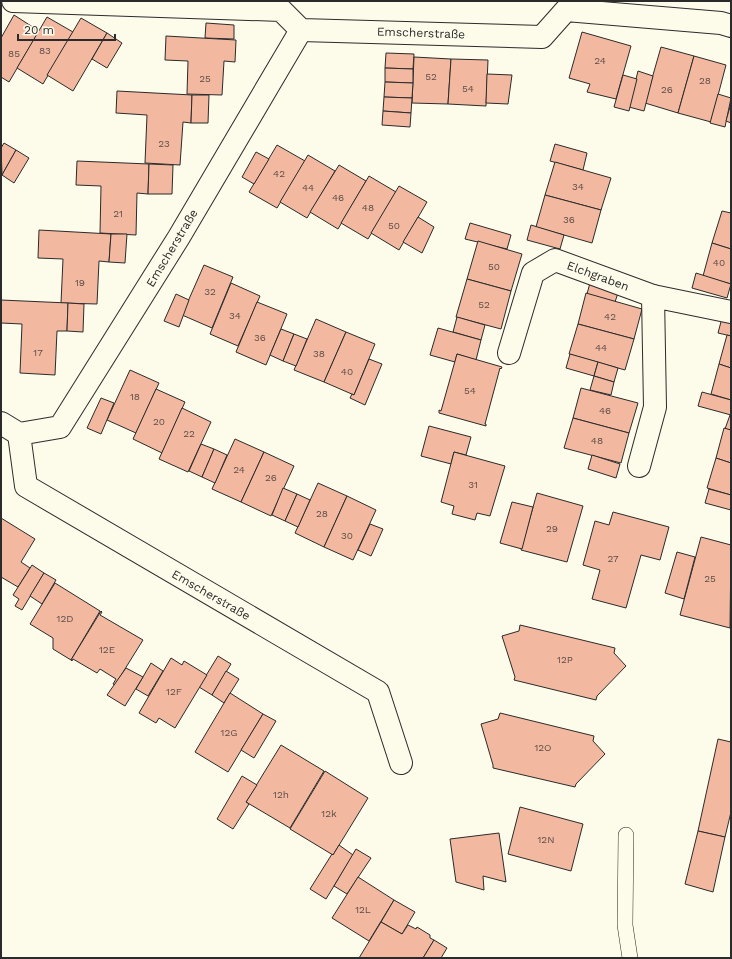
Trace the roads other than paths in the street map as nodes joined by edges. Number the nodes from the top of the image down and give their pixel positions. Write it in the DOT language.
graph roads {
  1 [pos="13,1"];
  2 [pos="731,26"];
  3 [pos="301,30"];
  4 [pos="653,296"];
  5 [pos="731,312"];
  6 [pos="509,353"];
  7 [pos="10,428"];
  8 [pos="639,466"];
  9 [pos="401,763"];
  10 [pos="626,835"];
  11 [pos="630,958"];
  1 -- 3 [label="street"];
  2 -- 3 [label="street, Emscherstraße"];
  3 -- 7 [label="street, Emscherstraße"];
  4 -- 5 [label="street, Elchgraben"];
  4 -- 6 [label="street, Elchgraben"];
  4 -- 8 [label="street"];
  7 -- 9 [label="street, Emscherstraße"];
  10 -- 11 [label="lane"];
}
